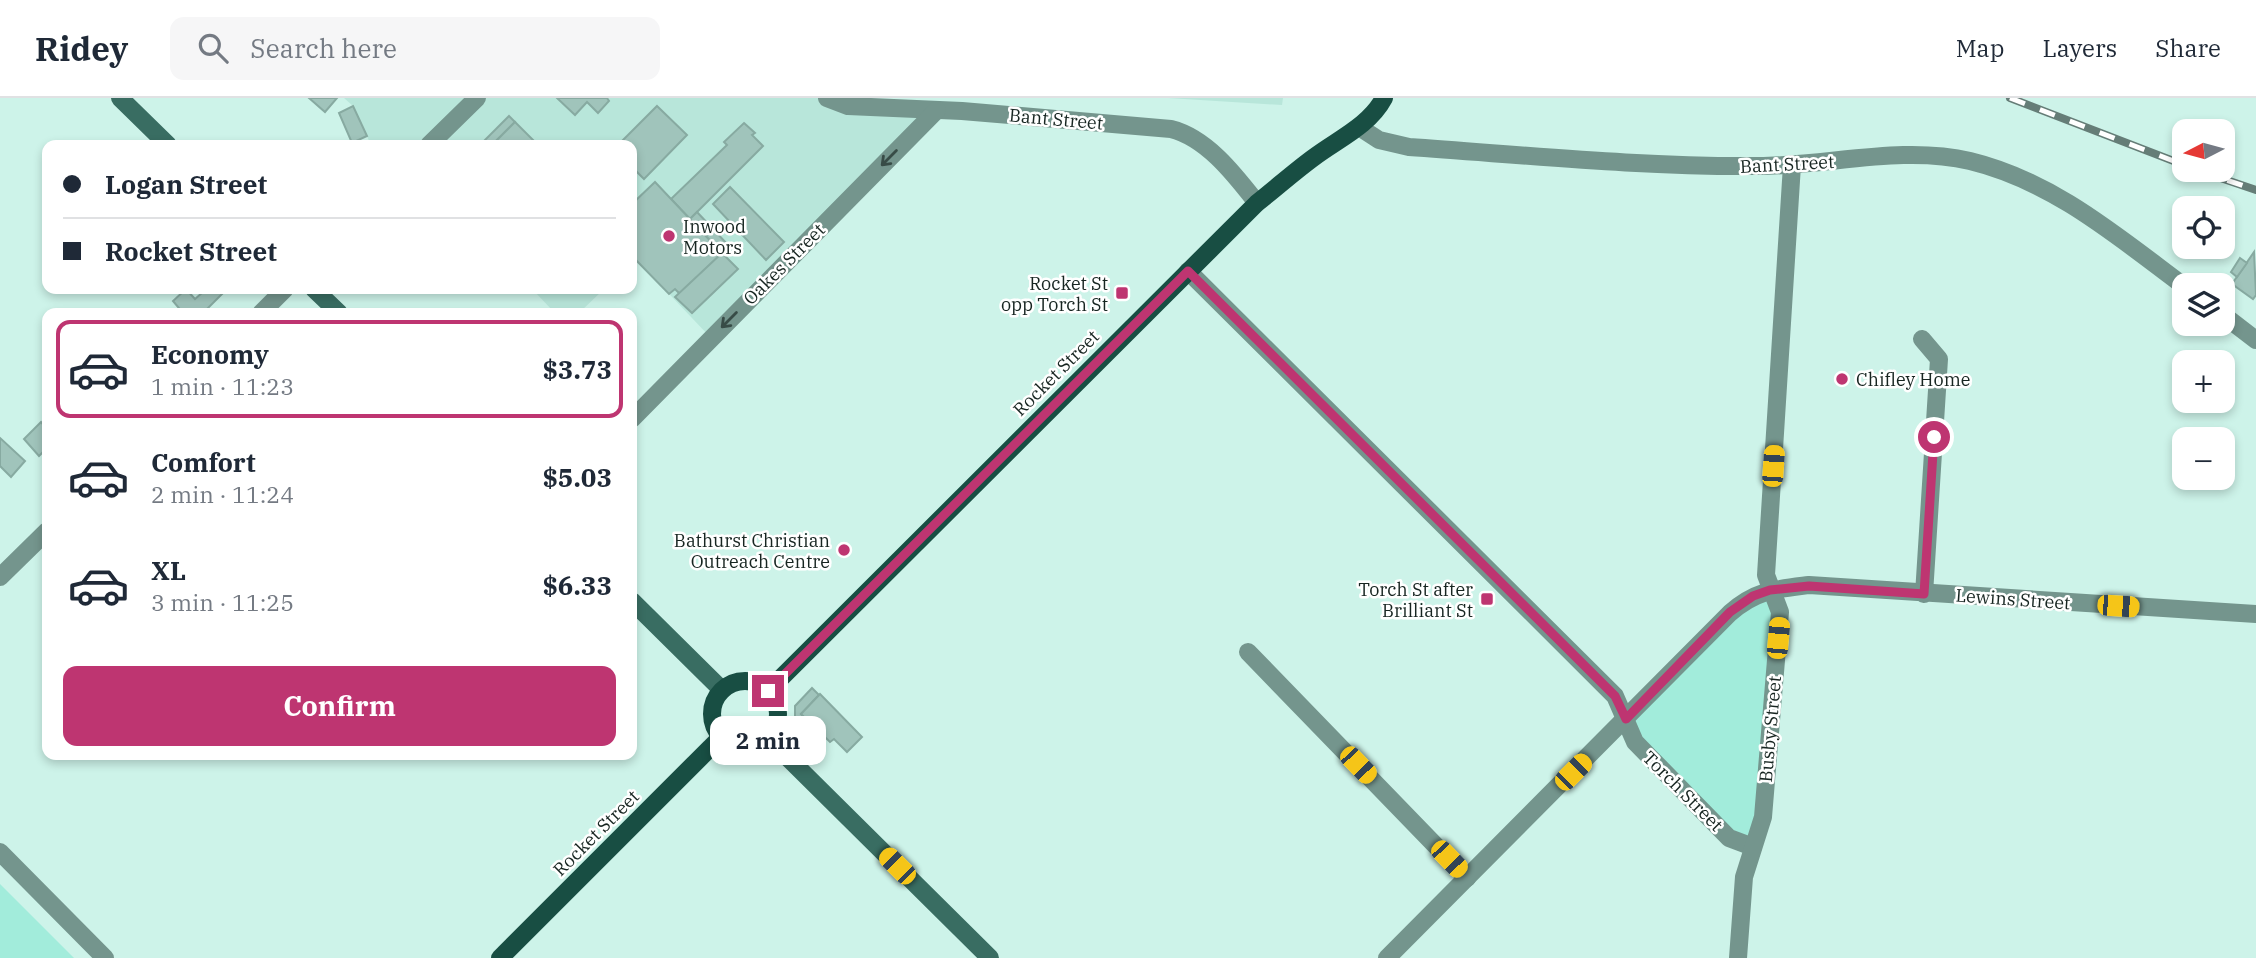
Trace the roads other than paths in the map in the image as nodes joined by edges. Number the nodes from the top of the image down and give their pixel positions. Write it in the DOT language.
graph roads {
  1 [pos="120,98"];
  2 [pos="477,98"];
  3 [pos="827,98"];
  4 [pos="1384,98"];
  5 [pos="962,105"];
  6 [pos="937,110"];
  7 [pos="1359,127"];
  8 [pos="163,140"];
  9 [pos="434,140"];
  10 [pos="1793,165"];
  11 [pos="1257,203"];
  12 [pos="1188,271"];
  13 [pos="2172,277"];
  14 [pos="280,294"];
  15 [pos="319,294"];
  16 [pos="266,308"];
  17 [pos="334,308"];
  18 [pos="2235,324"];
  19 [pos="1922,339"];
  20 [pos="2256,340"];
  21 [pos="637,414"];
  22 [pos="42,536"];
  23 [pos="0,578"];
  24 [pos="1770,590"];
  25 [pos="1924,594"];
  26 [pos="637,606"];
  27 [pos="2256,614"];
  28 [pos="1248,652"];
  29 [pos="722,690"];
  30 [pos="768,691"];
  31 [pos="1626,719"];
  32 [pos="721,737"];
  33 [pos="768,738"];
  34 [pos="1753,847"];
  35 [pos="0,852"];
  36 [pos="1467,878"];
  37 [pos="105,958"];
  38 [pos="500,958"];
  39 [pos="990,958"];
  40 [pos="1387,958"];
  41 [pos="1738,958"];
  1 -- 8 [label="street"];
  2 -- 9 [label="street"];
  3 -- 6 [label="street, Bant Street"];
  4 -- 7 [label="main road, Rocket Street"];
  5 -- 6 [label="street, Bant Street"];
  5 -- 11 [label="street, Bant Street"];
  6 -- 21 [label="street, Oakes Street, one-way"];
  7 -- 10 [label="street, Bant Street"];
  7 -- 11 [label="main road, Rocket Street"];
  10 -- 13 [label="street, Bant Street"];
  10 -- 24 [label="street, Busby Street"];
  11 -- 12 [label="main road, Rocket Street"];
  12 -- 30 [label="main road, Rocket Street"];
  12 -- 31 [label="street, Torch Street"];
  14 -- 16 [label="street"];
  15 -- 17 [label="street"];
  18 -- 20 [label="street"];
  19 -- 25 [label="street"];
  22 -- 23 [label="street"];
  24 -- 25 [label="street, Lewins Street"];
  24 -- 31 [label="street, Lewins Street"];
  24 -- 34 [label="street, Busby Street"];
  25 -- 27 [label="street, Lewins Street"];
  26 -- 29 [label="street"];
  28 -- 36 [label="street"];
  29 -- 30 [label="main road"];
  29 -- 32 [label="main road"];
  30 -- 33 [label="main road"];
  31 -- 34 [label="street, Torch Street"];
  31 -- 36 [label="street, Lewins Street"];
  32 -- 33 [label="main road"];
  32 -- 38 [label="main road, Rocket Street"];
  33 -- 39 [label="street"];
  34 -- 41 [label="street, Busby Street"];
  35 -- 37 [label="street"];
  36 -- 40 [label="street, Lewins Street"];
}
